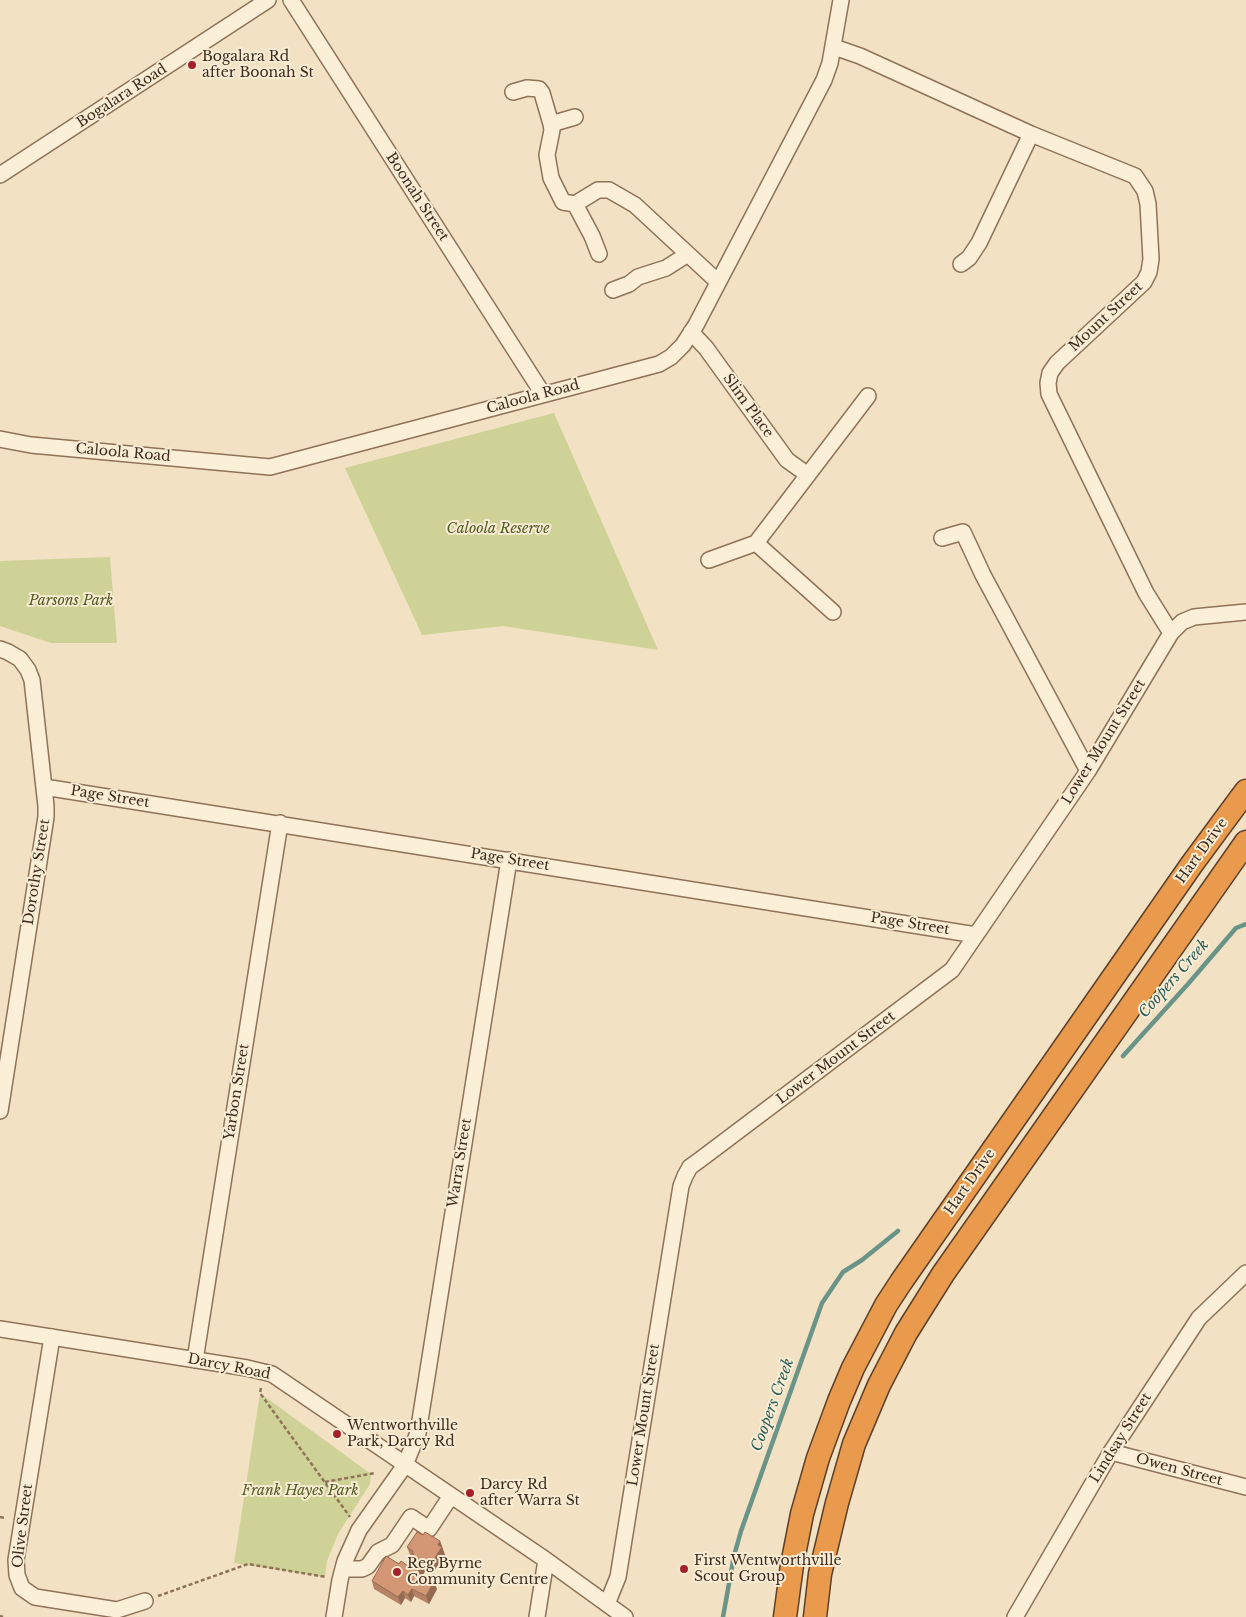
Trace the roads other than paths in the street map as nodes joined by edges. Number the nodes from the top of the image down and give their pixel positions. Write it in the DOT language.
graph roads {
  1 [pos="268,0"];
  2 [pos="291,0"];
  3 [pos="841,0"];
  4 [pos="834,47"];
  5 [pos="513,92"];
  6 [pos="574,117"];
  7 [pos="551,124"];
  8 [pos="1031,134"];
  9 [pos="0,175"];
  10 [pos="575,204"];
  11 [pos="599,254"];
  12 [pos="688,254"];
  13 [pos="961,264"];
  14 [pos="718,282"];
  15 [pos="614,290"];
  16 [pos="691,332"];
  17 [pos="543,394"];
  18 [pos="868,396"];
  19 [pos="0,439"];
  20 [pos="808,475"];
  21 [pos="942,538"];
  22 [pos="756,543"];
  23 [pos="709,560"];
  24 [pos="833,612"];
  25 [pos="1246,612"];
  26 [pos="1171,633"];
  27 [pos="0,649"];
  28 [pos="1088,771"];
  29 [pos="44,787"];
  30 [pos="1246,791"];
  31 [pos="280,823"];
  32 [pos="1246,842"];
  33 [pos="509,860"];
  34 [pos="976,935"];
  35 [pos="0,1110"];
  36 [pos="1246,1273"];
  37 [pos="0,1329"];
  38 [pos="52,1337"];
  39 [pos="195,1360"];
  40 [pos="1111,1452"];
  41 [pos="405,1465"];
  42 [pos="1246,1487"];
  43 [pos="451,1496"];
  44 [pos="546,1560"];
  45 [pos="342,1574"];
  46 [pos="145,1601"];
  47 [pos="606,1604"];
  48 [pos="334,1617"];
  49 [pos="537,1617"];
  50 [pos="625,1617"];
  51 [pos="786,1617"];
  52 [pos="815,1617"];
  53 [pos="1015,1617"];
  1 -- 9 [label="street, Bogalara Road"];
  2 -- 17 [label="street, Boonah Street"];
  3 -- 4 [label="street, Caloola Road"];
  4 -- 8 [label="street, Mount Street"];
  4 -- 14 [label="street, Caloola Road"];
  5 -- 7 [label="street"];
  6 -- 7 [label="street"];
  7 -- 10 [label="street"];
  8 -- 13 [label="street"];
  8 -- 26 [label="street, Mount Street"];
  10 -- 11 [label="street"];
  10 -- 12 [label="street"];
  12 -- 14 [label="street"];
  12 -- 15 [label="street"];
  14 -- 16 [label="street, Caloola Road"];
  16 -- 17 [label="street, Caloola Road"];
  16 -- 20 [label="street, Slim Place"];
  17 -- 19 [label="street, Caloola Road"];
  18 -- 20 [label="street"];
  20 -- 22 [label="street"];
  21 -- 28 [label="street"];
  22 -- 23 [label="street"];
  22 -- 24 [label="street"];
  25 -- 26 [label="street, Lower Mount Street"];
  26 -- 28 [label="street, Lower Mount Street"];
  27 -- 29 [label="street, Dorothy Street"];
  28 -- 34 [label="street, Lower Mount Street"];
  29 -- 31 [label="street, Page Street"];
  29 -- 35 [label="street, Dorothy Street"];
  30 -- 51 [label="highway, Hart Drive"];
  31 -- 33 [label="street, Page Street"];
  31 -- 39 [label="street, Yarbon Street"];
  32 -- 52 [label="highway"];
  33 -- 34 [label="street, Page Street"];
  33 -- 41 [label="street, Warra Street"];
  34 -- 47 [label="street, Lower Mount Street"];
  36 -- 40 [label="street, Lindsay Street"];
  37 -- 38 [label="street, Darcy Road"];
  38 -- 39 [label="street, Darcy Road"];
  38 -- 46 [label="street, Olive Street"];
  39 -- 41 [label="street, Darcy Road"];
  40 -- 42 [label="street, Owen Street"];
  40 -- 53 [label="street, Lindsay Street"];
  41 -- 43 [label="street, Darcy Road"];
  41 -- 45 [label="street, Warra Street"];
  43 -- 44 [label="street, Darcy Road"];
  43 -- 45 [label="street"];
  44 -- 47 [label="street, Darcy Road"];
  44 -- 49 [label="street"];
  45 -- 48 [label="street, Warra Street"];
  47 -- 50 [label="street, Darcy Road"];
}
